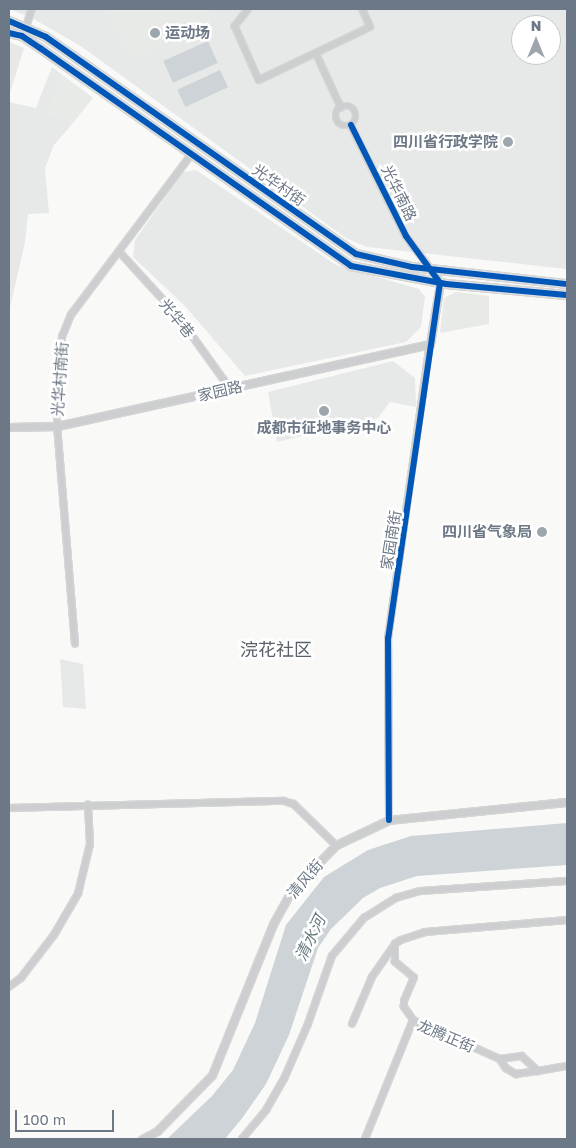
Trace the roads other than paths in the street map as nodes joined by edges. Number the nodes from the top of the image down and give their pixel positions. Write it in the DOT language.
graph roads {
  1 [pos="32,9"];
  2 [pos="250,9"];
  3 [pos="362,9"];
  4 [pos="9,21"];
  5 [pos="26,26"];
  6 [pos="9,33"];
  7 [pos="316,53"];
  8 [pos="341,107"];
  9 [pos="351,124"];
  10 [pos="191,155"];
  11 [pos="119,251"];
  12 [pos="431,269"];
  13 [pos="440,283"];
  14 [pos="567,284"];
  15 [pos="567,294"];
  16 [pos="430,344"];
  17 [pos="230,388"];
  18 [pos="57,426"];
  19 [pos="9,427"];
  20 [pos="75,644"];
  21 [pos="567,802"];
  22 [pos="88,805"];
  23 [pos="9,808"];
  24 [pos="390,820"];
  25 [pos="336,845"];
  26 [pos="567,880"];
  27 [pos="567,920"];
  28 [pos="395,944"];
  29 [pos="380,961"];
  30 [pos="395,962"];
  31 [pos="9,987"];
  32 [pos="413,1020"];
  33 [pos="352,1024"];
  34 [pos="500,1059"];
  35 [pos="567,1066"];
  36 [pos="538,1071"];
  37 [pos="142,1139"];
  38 [pos="242,1139"];
  39 [pos="365,1139"];
  1 -- 5 [label="street"];
  2 -- 7 [label="street"];
  3 -- 7 [label="street"];
  4 -- 5 [label="main road, 光华村街"];
  5 -- 12 [label="main road, 光华村街"];
  6 -- 10 [label="main road, 光华村街"];
  7 -- 8 [label="street"];
  8 -- 9 [label="street"];
  8 -- 9 [label="street"];
  9 -- 12 [label="street, 光华南路"];
  10 -- 11 [label="street, 光华村南街"];
  10 -- 13 [label="main road, 光华村街"];
  11 -- 17 [label="street, 光华巷"];
  11 -- 18 [label="street, 光华村南街"];
  12 -- 13 [label="street"];
  12 -- 14 [label="main road, 光华村街"];
  13 -- 15 [label="main road, 光华村街"];
  13 -- 16 [label="street, 家园南街"];
  16 -- 17 [label="street, 家园路"];
  16 -- 24 [label="street, 家园南街"];
  17 -- 18 [label="street, 家园路"];
  18 -- 19 [label="street, 家园路"];
  18 -- 20 [label="street, 光华村南街"];
  21 -- 24 [label="street, 清风街"];
  22 -- 23 [label="street"];
  22 -- 25 [label="street"];
  22 -- 31 [label="street"];
  24 -- 25 [label="street, 清风街"];
  25 -- 37 [label="street, 清风街"];
  26 -- 38 [label="street"];
  27 -- 28 [label="street"];
  28 -- 29 [label="street"];
  28 -- 30 [label="street"];
  29 -- 30 [label="street"];
  29 -- 33 [label="street"];
  30 -- 32 [label="street"];
  32 -- 34 [label="street, 龙腾正街"];
  32 -- 39 [label="street, 龙腾正街"];
  34 -- 36 [label="street, 龙腾正街"];
  34 -- 36 [label="street"];
  35 -- 36 [label="street"];
}
